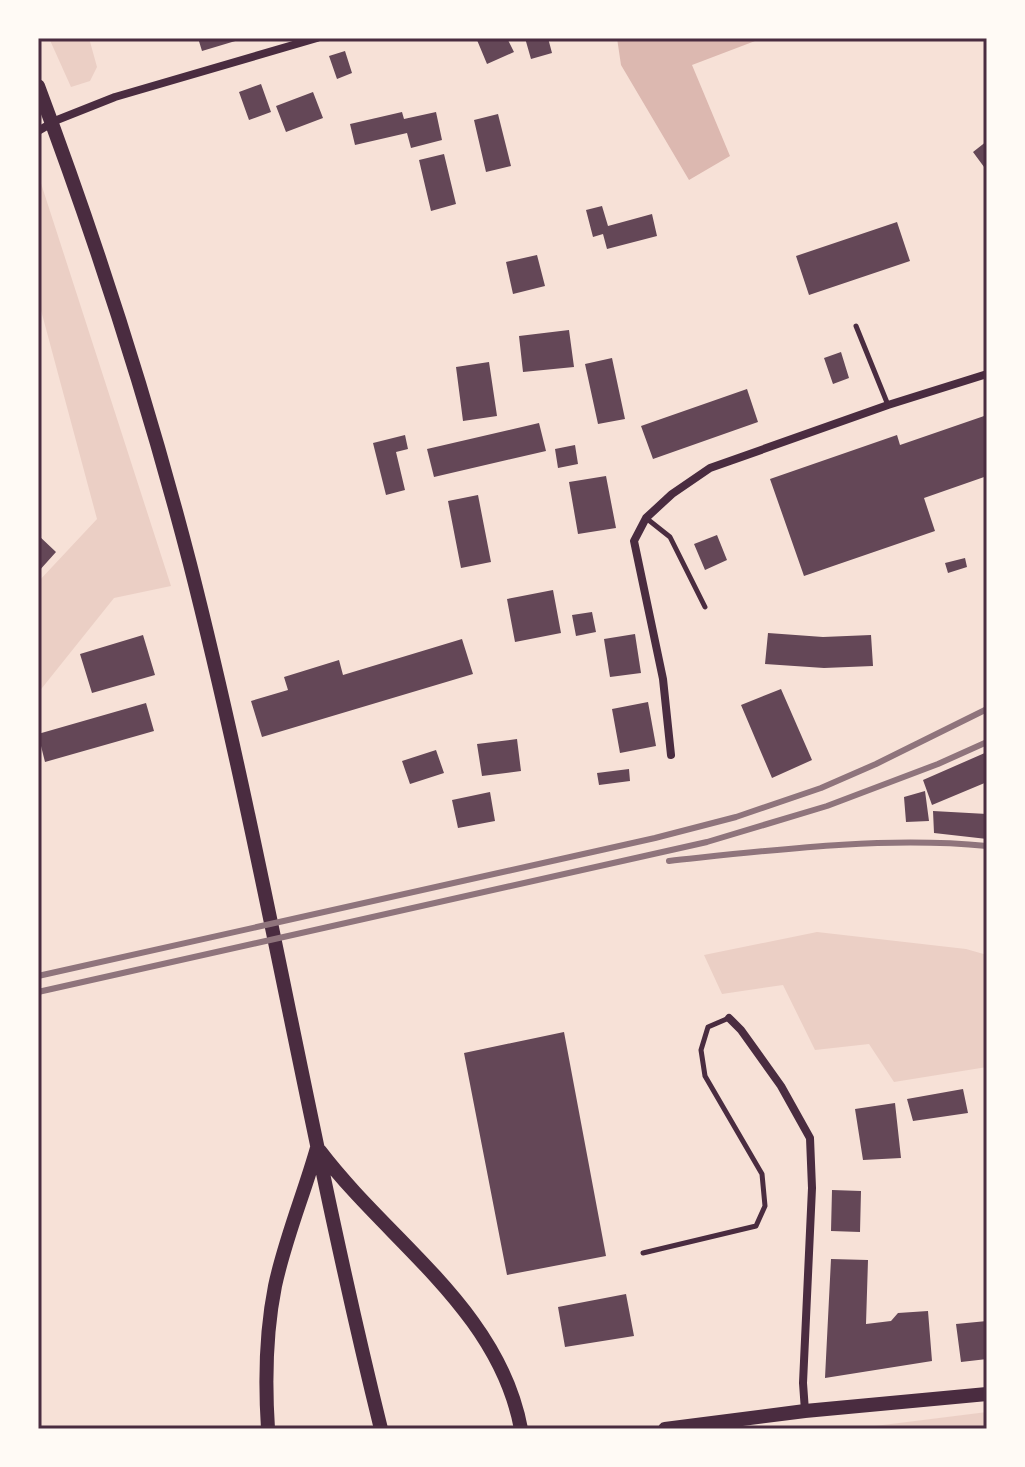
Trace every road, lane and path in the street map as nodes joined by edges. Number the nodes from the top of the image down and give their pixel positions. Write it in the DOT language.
graph roads {
  1 [pos="317,38"];
  2 [pos="38,86"];
  3 [pos="38,131"];
  4 [pos="856,326"];
  5 [pos="987,374"];
  6 [pos="888,405"];
  7 [pos="646,518"];
  8 [pos="705,607"];
  9 [pos="671,755"];
  10 [pos="729,1018"];
  11 [pos="318,1148"];
  12 [pos="643,1253"];
  13 [pos="987,1394"];
  14 [pos="805,1411"];
  15 [pos="726,1425"];
  16 [pos="268,1429"];
  17 [pos="381,1429"];
  18 [pos="521,1429"];
  19 [pos="665,1429"];
  1 -- 3 [label="street"];
  2 -- 11 [label="main road"];
  4 -- 6 [label="lane"];
  5 -- 6 [label="street"];
  6 -- 7 [label="street"];
  7 -- 8 [label="lane"];
  7 -- 9 [label="street"];
  10 -- 12 [label="lane"];
  10 -- 14 [label="street"];
  11 -- 16 [label="main road"];
  11 -- 17 [label="main road"];
  11 -- 18 [label="main road"];
  13 -- 14 [label="main road"];
  14 -- 15 [label="main road"];
  15 -- 19 [label="main road"];
}
